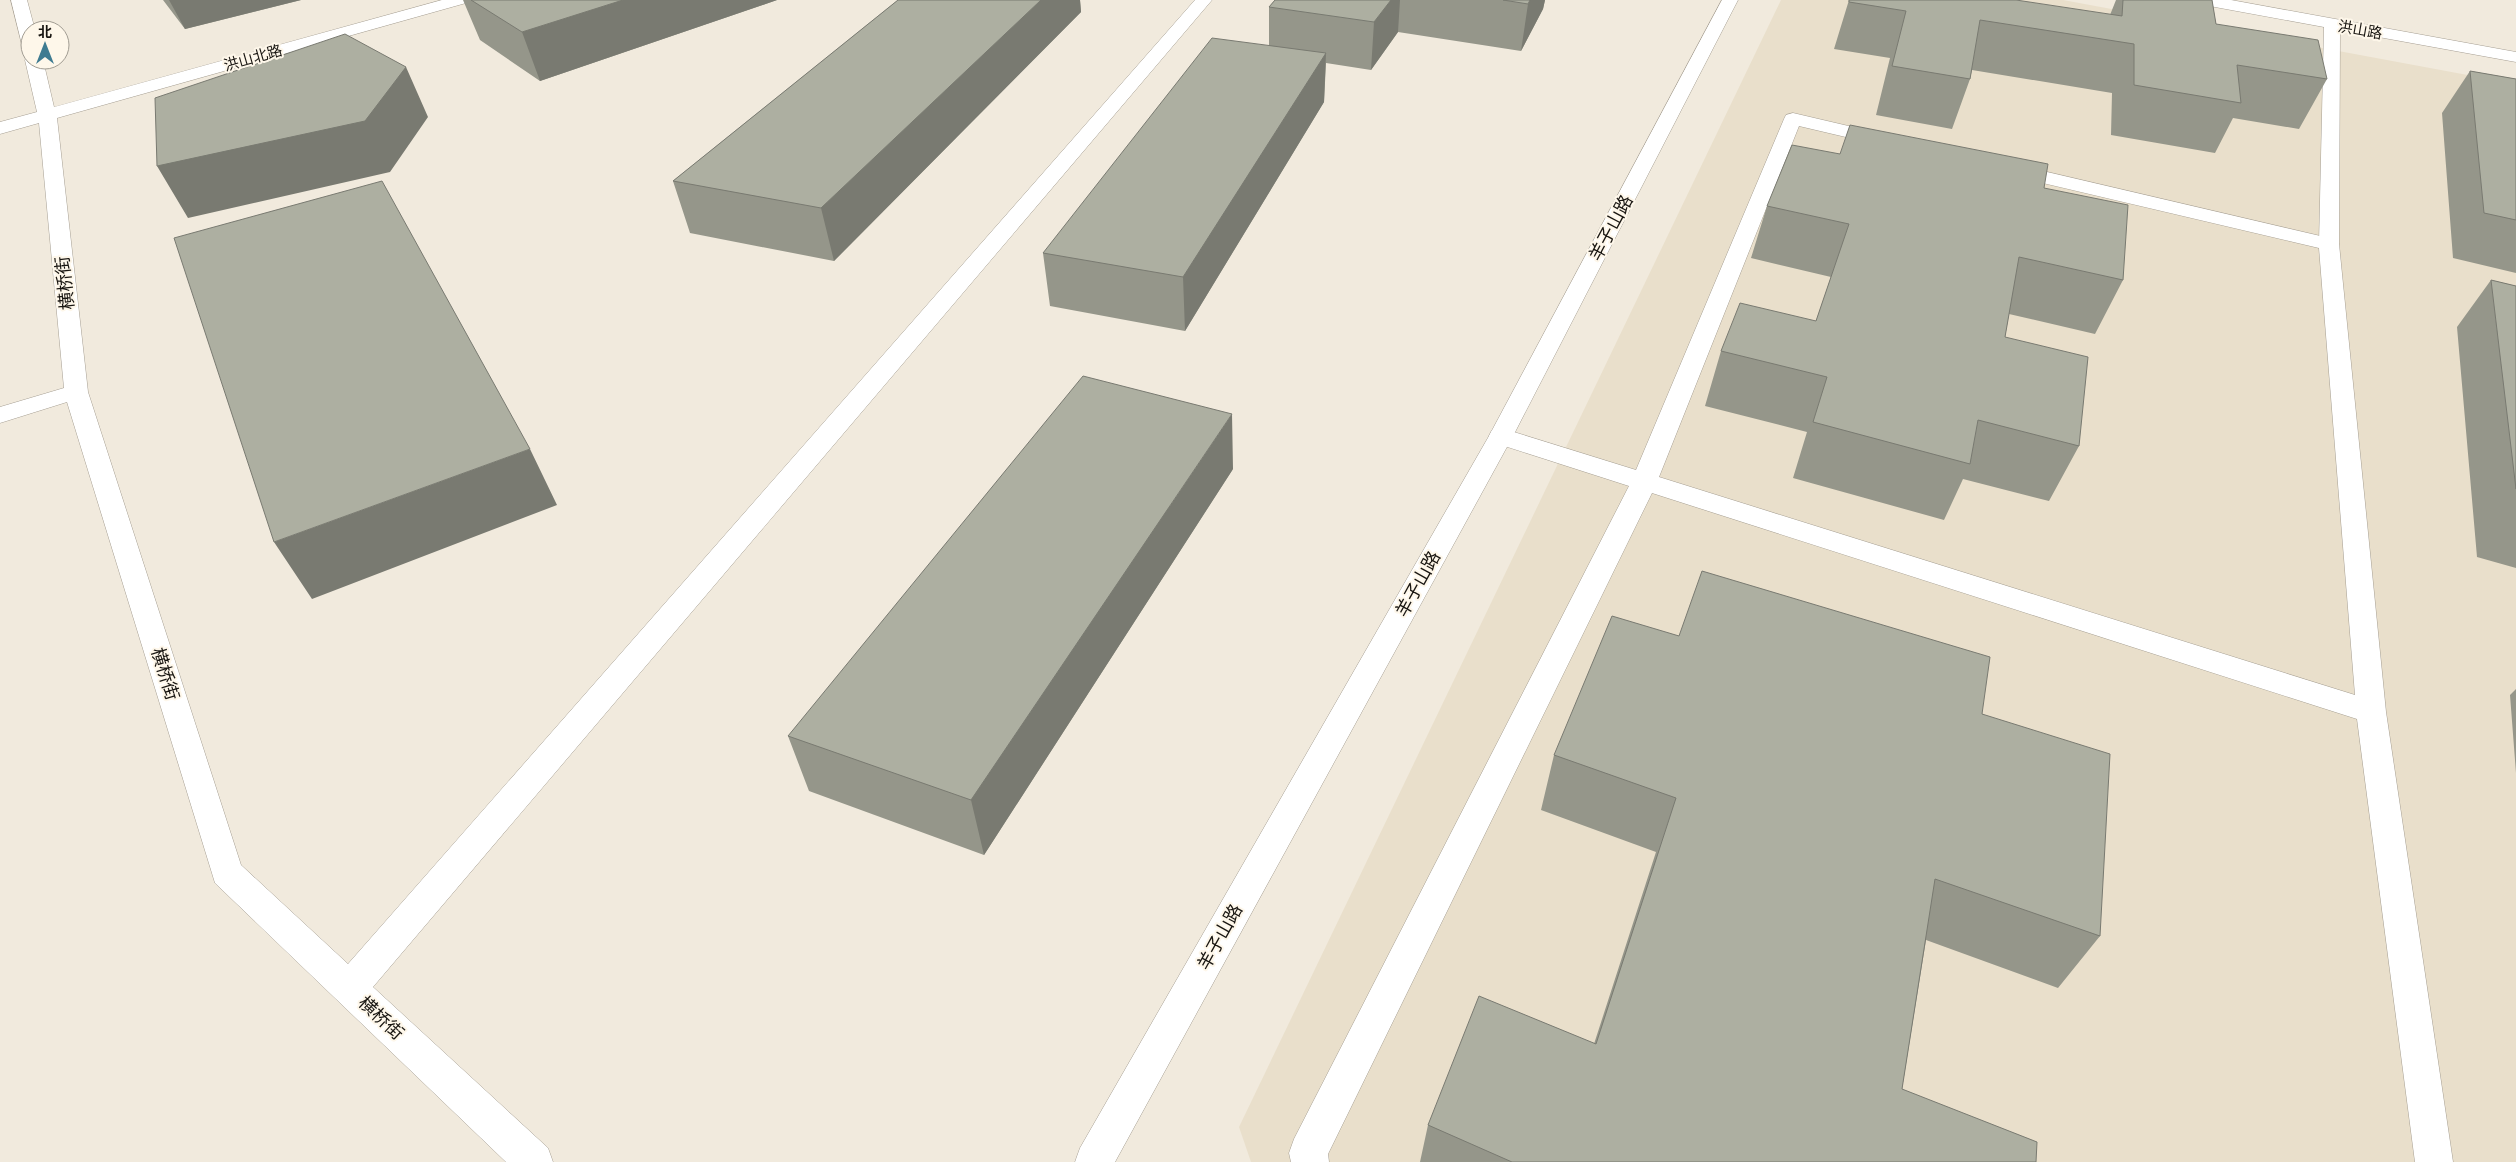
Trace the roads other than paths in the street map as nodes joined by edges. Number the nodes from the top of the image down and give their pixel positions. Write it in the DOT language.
graph roads {
  1 [pos="19,0"];
  2 [pos="460,0"];
  3 [pos="1204,0"];
  4 [pos="1730,0"];
  5 [pos="2204,0"];
  6 [pos="24,20"];
  7 [pos="2332,25"];
  8 [pos="2516,57"];
  9 [pos="36,70"];
  10 [pos="47,115"];
  11 [pos="0,128"];
  12 [pos="1908,146"];
  13 [pos="1984,163"];
  14 [pos="2329,244"];
  15 [pos="76,392"];
  16 [pos="0,414"];
  17 [pos="1501,436"];
  18 [pos="1644,482"];
  19 [pos="2371,712"];
  20 [pos="349,988"];
  21 [pos="534,1162"];
  22 [pos="1094,1162"];
  23 [pos="1310,1162"];
  24 [pos="2434,1162"];
  1 -- 6 [label="street"];
  2 -- 10 [label="street, 洪山北路"];
  3 -- 20 [label="street"];
  4 -- 17 [label="street, 羊子山路"];
  5 -- 7 [label="street, 洪山路"];
  7 -- 8 [label="street, 洪山路"];
  7 -- 14 [label="street"];
  9 -- 10 [label="street, 横桥街"];
  10 -- 11 [label="street, 洪山北路"];
  10 -- 15 [label="street, 横桥街"];
  12 -- 18 [label="street"];
  13 -- 14 [label="street"];
  14 -- 19 [label="street"];
  15 -- 16 [label="street"];
  15 -- 20 [label="street, 横桥街"];
  17 -- 18 [label="street"];
  17 -- 22 [label="street, 羊子山路"];
  18 -- 19 [label="street"];
  18 -- 23 [label="street"];
  19 -- 24 [label="street"];
  20 -- 21 [label="street, 横桥街"];
}
